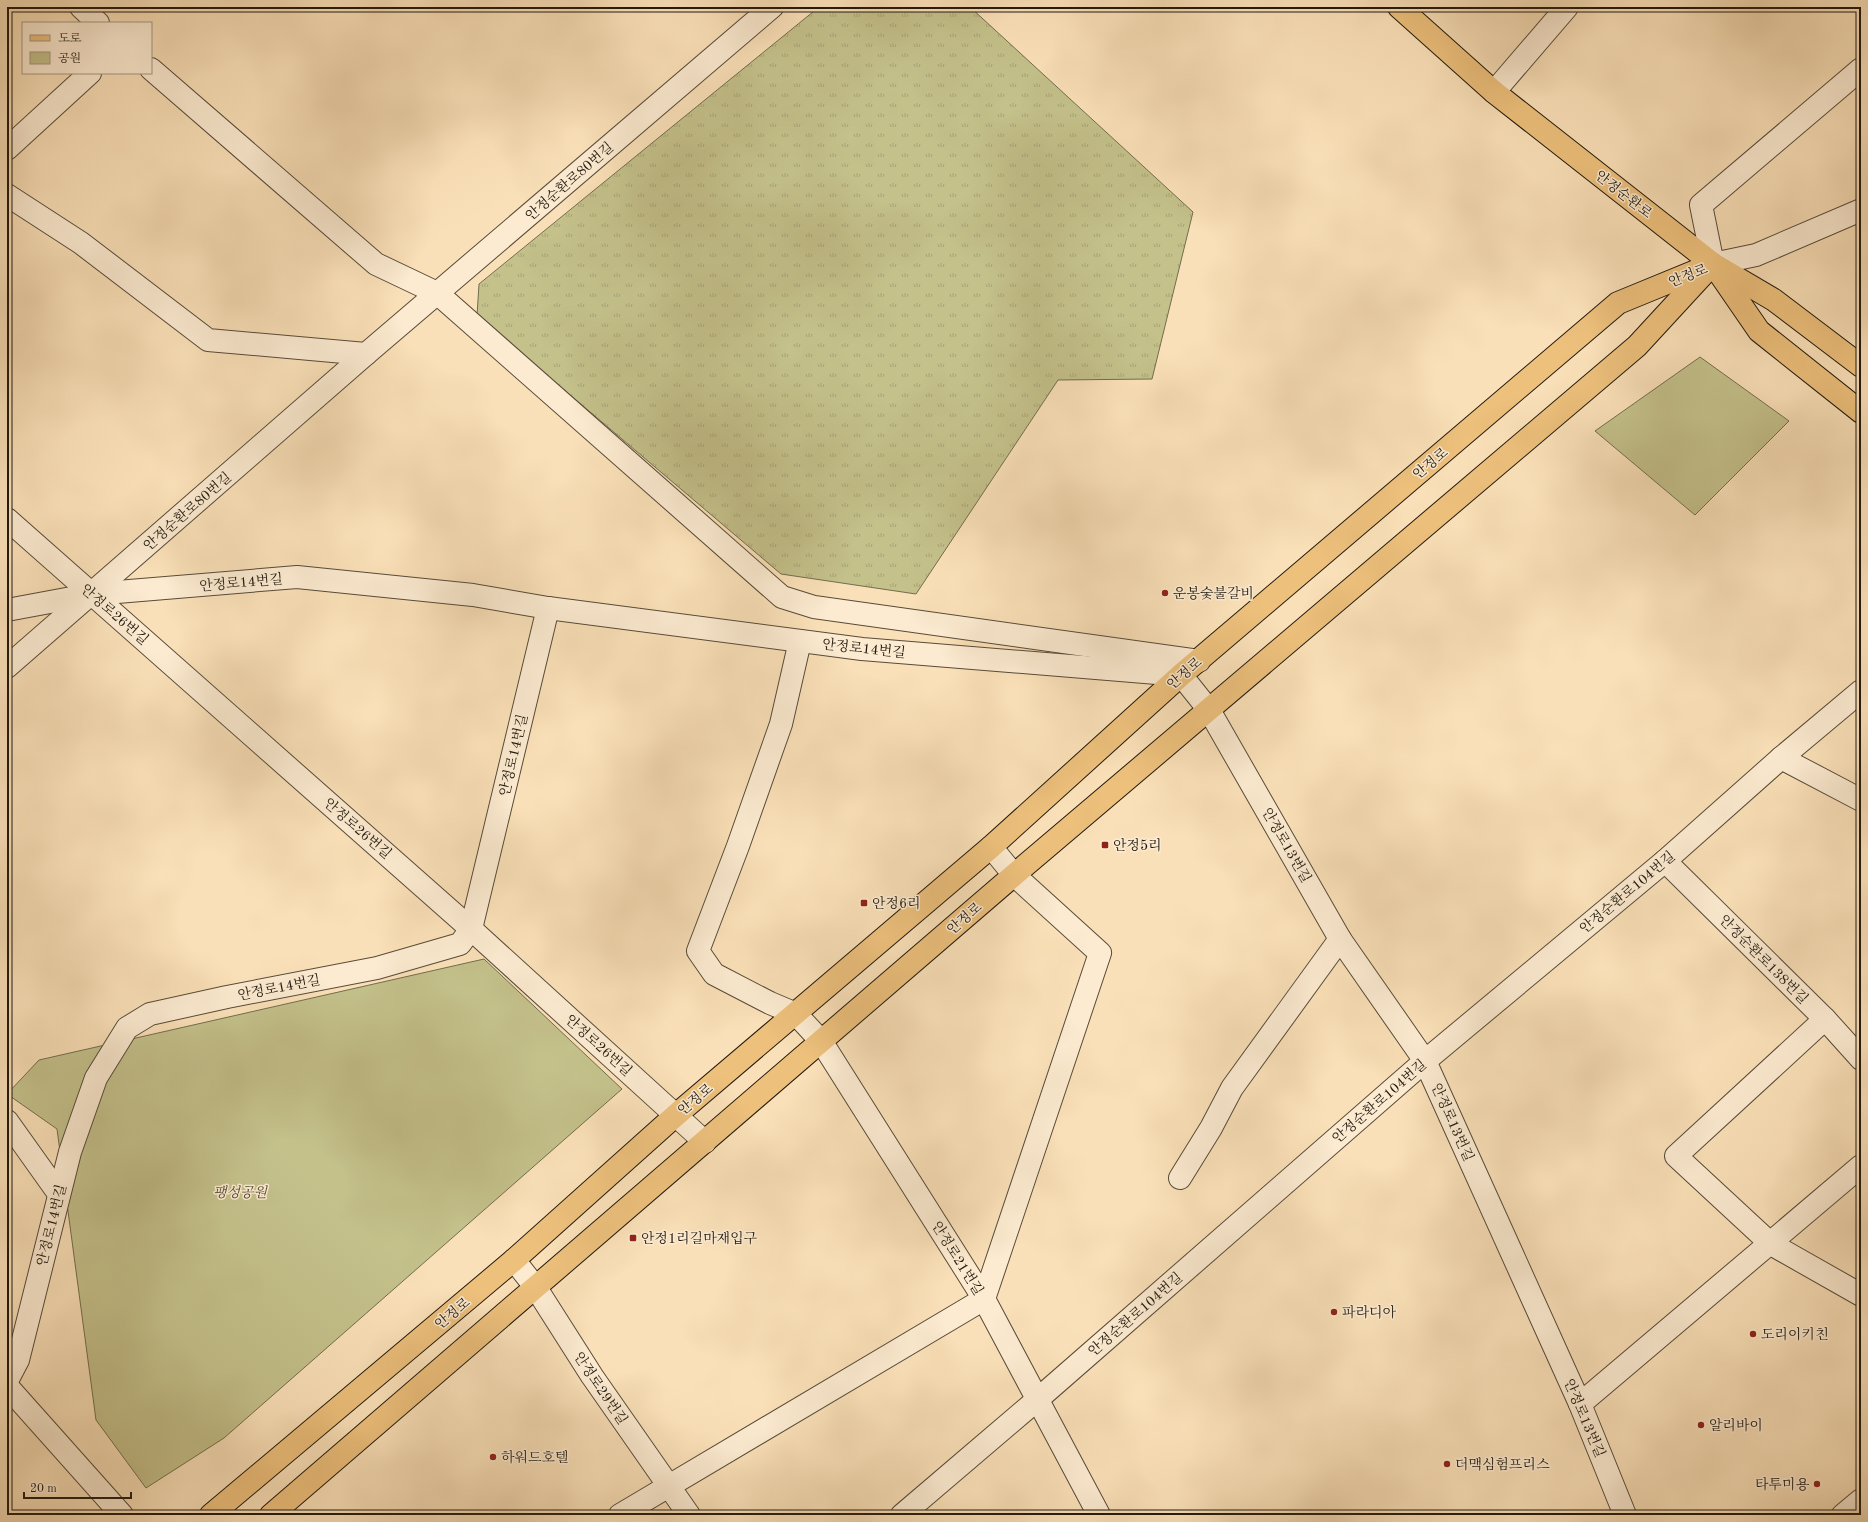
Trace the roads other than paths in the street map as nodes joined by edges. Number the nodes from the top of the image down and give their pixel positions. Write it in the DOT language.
graph roads {
  1 [pos="81,7"];
  2 [pos="772,7"];
  3 [pos="1399,7"];
  4 [pos="1567,7"];
  5 [pos="97,22"];
  6 [pos="1861,69"];
  7 [pos="152,70"];
  8 [pos="89,74"];
  9 [pos="1494,92"];
  10 [pos="7,149"];
  11 [pos="7,195"];
  12 [pos="1861,210"];
  13 [pos="1713,264"];
  14 [pos="437,293"];
  15 [pos="366,354"];
  16 [pos="1861,366"];
  17 [pos="1861,412"];
  18 [pos="7,520"];
  19 [pos="93,594"];
  20 [pos="548,608"];
  21 [pos="7,610"];
  22 [pos="800,641"];
  23 [pos="1198,661"];
  24 [pos="7,667"];
  25 [pos="1181,675"];
  26 [pos="1861,691"];
  27 [pos="1209,710"];
  28 [pos="1781,758"];
  29 [pos="1861,800"];
  30 [pos="991,847"];
  31 [pos="1665,861"];
  32 [pos="1014,875"];
  33 [pos="471,928"];
  34 [pos="1340,939"];
  35 [pos="796,1014"];
  36 [pos="1825,1019"];
  37 [pos="821,1041"];
  38 [pos="1861,1059"];
  39 [pos="1425,1061"];
  40 [pos="676,1115"];
  41 [pos="7,1120"];
  42 [pos="705,1142"];
  43 [pos="1861,1166"];
  44 [pos="1180,1178"];
  45 [pos="59,1194"];
  46 [pos="1771,1244"];
  47 [pos="514,1260"];
  48 [pos="536,1288"];
  49 [pos="1861,1295"];
  50 [pos="984,1299"];
  51 [pos="7,1381"];
  52 [pos="7,1386"];
  53 [pos="1038,1399"];
  54 [pos="1580,1404"];
  55 [pos="668,1486"];
  56 [pos="1861,1500"];
  57 [pos="220,1512"];
  58 [pos="122,1515"];
  59 [pos="271,1515"];
  60 [pos="620,1515"];
  61 [pos="689,1515"];
  62 [pos="902,1515"];
  63 [pos="1099,1515"];
  64 [pos="1624,1515"];
  65 [pos="1843,1515"];
  1 -- 5 [label="street"];
  2 -- 14 [label="street, 안정순환로80번길"];
  3 -- 9 [label="main road, 안정순환로"];
  4 -- 9 [label="street"];
  6 -- 13 [label="street"];
  7 -- 14 [label="street"];
  8 -- 10 [label="street"];
  9 -- 13 [label="main road, 안정순환로"];
  11 -- 15 [label="street"];
  12 -- 13 [label="street"];
  13 -- 16 [label="main road, 안정순환로"];
  13 -- 17 [label="main road"];
  13 -- 23 [label="main road, 안정로"];
  13 -- 27 [label="main road, 안정로"];
  14 -- 15 [label="street, 안정순환로80번길"];
  14 -- 23 [label="street"];
  15 -- 19 [label="street, 안정순환로80번길"];
  18 -- 19 [label="street, 안정로26번길"];
  19 -- 20 [label="street, 안정로14번길"];
  19 -- 21 [label="street, 안정로14번길"];
  19 -- 24 [label="street, 안정순환로80번길"];
  19 -- 33 [label="street, 안정로26번길"];
  20 -- 22 [label="street, 안정로14번길"];
  20 -- 33 [label="street, 안정로14번길"];
  22 -- 25 [label="street, 안정로14번길"];
  22 -- 35 [label="street"];
  23 -- 25 [label="main road, 안정로"];
  25 -- 27 [label="street, 안정로13번길"];
  25 -- 30 [label="main road, 안정로"];
  26 -- 28 [label="street, 안정순환로104번길"];
  27 -- 32 [label="main road, 안정로"];
  27 -- 34 [label="street, 안정로13번길"];
  28 -- 29 [label="street"];
  28 -- 31 [label="street, 안정순환로104번길"];
  30 -- 32 [label="street"];
  30 -- 35 [label="main road, 안정로"];
  31 -- 36 [label="street, 안정순환로138번길"];
  31 -- 39 [label="street, 안정순환로104번길"];
  32 -- 37 [label="main road, 안정로"];
  32 -- 50 [label="street"];
  33 -- 40 [label="street, 안정로26번길"];
  33 -- 45 [label="street, 안정로14번길"];
  34 -- 39 [label="street, 안정로13번길"];
  34 -- 44 [label="street"];
  35 -- 37 [label="street, 안정로21번길"];
  35 -- 40 [label="main road, 안정로"];
  36 -- 38 [label="street, 안정순환로138번길"];
  36 -- 46 [label="street"];
  37 -- 42 [label="main road, 안정로"];
  37 -- 50 [label="street, 안정로21번길"];
  39 -- 53 [label="street, 안정순환로104번길"];
  39 -- 54 [label="street, 안정로13번길"];
  40 -- 42 [label="street, 안정로26번길"];
  40 -- 47 [label="main road, 안정로"];
  41 -- 45 [label="street"];
  42 -- 48 [label="main road, 안정로"];
  43 -- 46 [label="street"];
  45 -- 51 [label="street, 안정로14번길"];
  46 -- 49 [label="street"];
  46 -- 54 [label="street"];
  47 -- 48 [label="street, 안정로29번길"];
  47 -- 57 [label="main road, 안정로"];
  48 -- 55 [label="street, 안정로29번길"];
  48 -- 59 [label="main road, 안정로"];
  50 -- 53 [label="street, 안정로21번길"];
  50 -- 55 [label="street"];
  52 -- 58 [label="street"];
  53 -- 62 [label="street, 안정순환로104번길"];
  53 -- 63 [label="street, 안정로21번길"];
  54 -- 64 [label="street, 안정로13번길"];
  55 -- 60 [label="street"];
  55 -- 61 [label="street, 안정로29번길"];
  56 -- 65 [label="street"];
}
